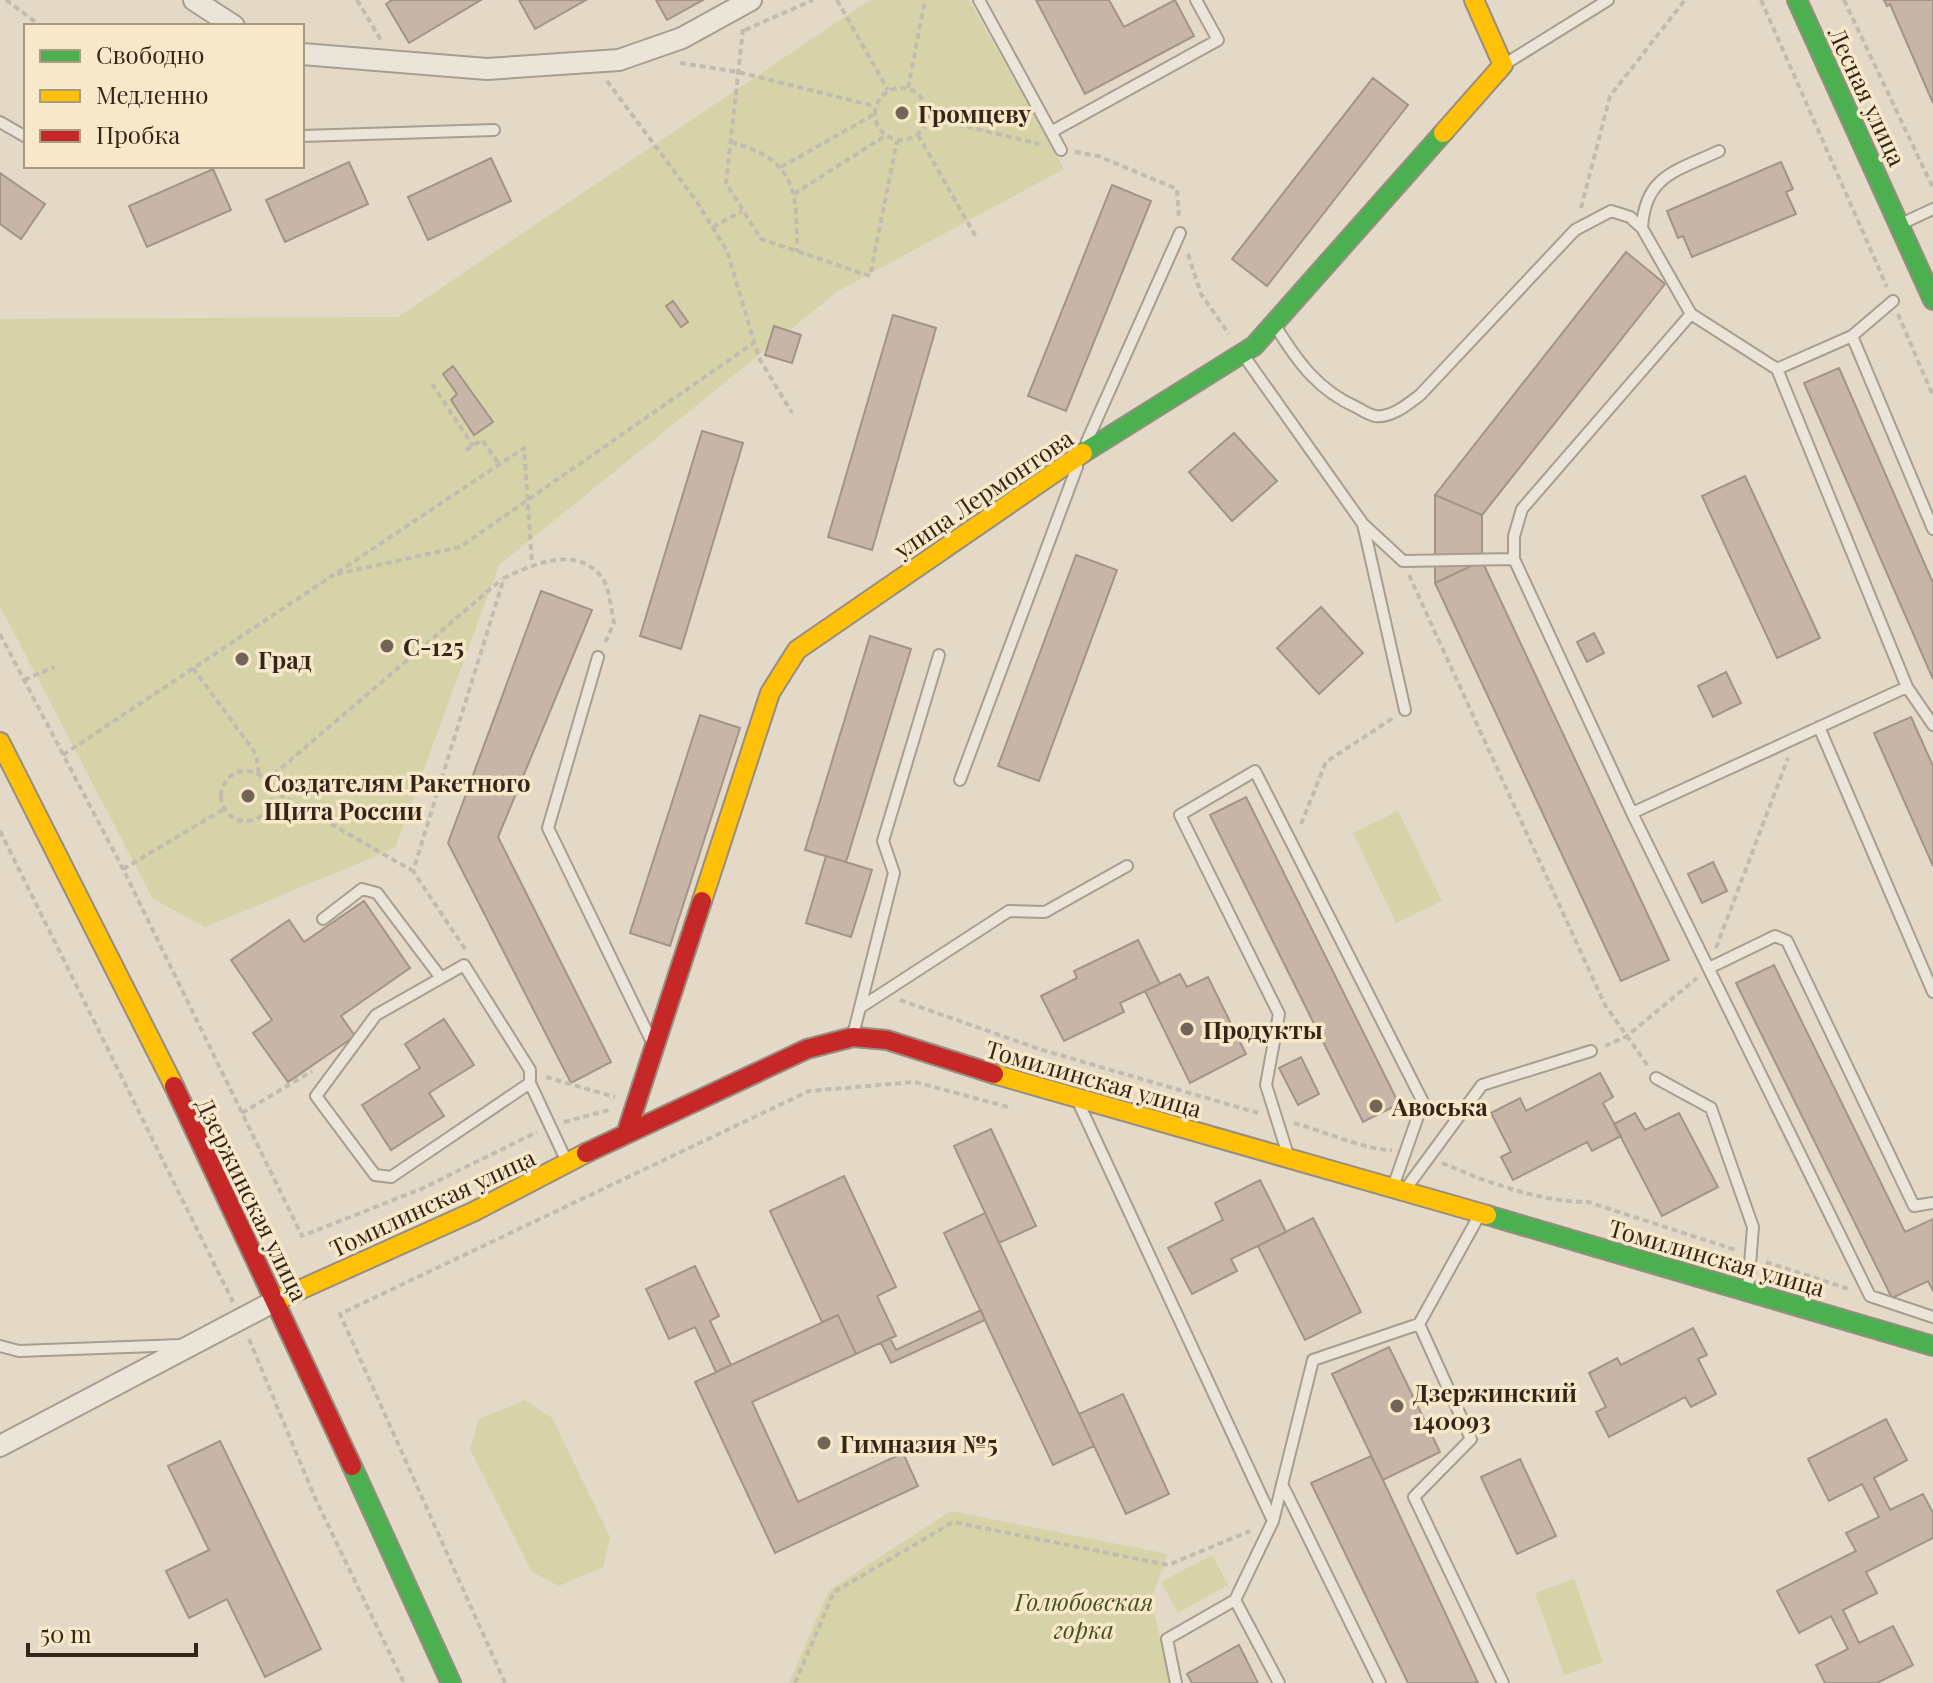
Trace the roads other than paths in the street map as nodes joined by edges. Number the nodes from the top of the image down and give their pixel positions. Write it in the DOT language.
graph roads {
  1 [pos="194,0"];
  2 [pos="979,0"];
  3 [pos="1196,0"];
  4 [pos="1474,0"];
  5 [pos="1608,0"];
  6 [pos="1797,0"];
  7 [pos="747,2"];
  8 [pos="231,24"];
  9 [pos="304,54"];
  10 [pos="1503,65"];
  11 [pos="0,122"];
  12 [pos="494,130"];
  13 [pos="1051,132"];
  14 [pos="24,136"];
  15 [pos="304,136"];
  16 [pos="1061,150"];
  17 [pos="1719,151"];
  18 [pos="1933,209"];
  19 [pos="1901,224"];
  20 [pos="1642,228"];
  21 [pos="1180,233"];
  22 [pos="1933,300"];
  23 [pos="1893,301"];
  24 [pos="1691,314"];
  25 [pos="1273,322"];
  26 [pos="1852,336"];
  27 [pos="1242,353"];
  28 [pos="1777,369"];
  29 [pos="1082,454"];
  30 [pos="1363,524"];
  31 [pos="1933,529"];
  32 [pos="1514,559"];
  33 [pos="939,655"];
  34 [pos="598,657"];
  35 [pos="1907,687"];
  36 [pos="1405,710"];
  37 [pos="1933,725"];
  38 [pos="1819,727"];
  39 [pos="0,742"];
  40 [pos="960,780"];
  41 [pos="1632,813"];
  42 [pos="1127,866"];
  43 [pos="323,919"];
  44 [pos="1709,968"];
  45 [pos="441,978"];
  46 [pos="1933,992"];
  47 [pos="861,1007"];
  48 [pos="853,1037"];
  49 [pos="655,1047"];
  50 [pos="1591,1051"];
  51 [pos="1656,1078"];
  52 [pos="530,1083"];
  53 [pos="1077,1099"];
  54 [pos="627,1131"];
  55 [pos="1289,1158"];
  56 [pos="568,1163"];
  57 [pos="1398,1190"];
  58 [pos="1933,1203"];
  59 [pos="1481,1213"];
  60 [pos="1747,1291"];
  61 [pos="275,1301"];
  62 [pos="1933,1317"];
  63 [pos="1419,1324"];
  64 [pos="189,1345"];
  65 [pos="0,1346"];
  66 [pos="1933,1346"];
  67 [pos="0,1446"];
  68 [pos="1282,1484"];
  69 [pos="1273,1521"];
  70 [pos="1235,1600"];
  71 [pos="451,1683"];
  72 [pos="1176,1683"];
  73 [pos="1279,1683"];
  74 [pos="1380,1683"];
  75 [pos="1503,1683"];
  1 -- 8 [label="street"];
  2 -- 13 [label="lane"];
  3 -- 13 [label="lane"];
  4 -- 10 [label="street"];
  5 -- 10 [label="lane"];
  6 -- 19 [label="street, Лесная улица"];
  7 -- 9 [label="street"];
  10 -- 25 [label="street, улица Лермонтова"];
  11 -- 14 [label="lane"];
  12 -- 15 [label="lane"];
  13 -- 16 [label="lane"];
  17 -- 20 [label="lane"];
  18 -- 19 [label="lane"];
  19 -- 22 [label="street, Лесная улица"];
  20 -- 24 [label="lane"];
  20 -- 25 [label="lane"];
  21 -- 29 [label="lane"];
  23 -- 26 [label="lane"];
  24 -- 28 [label="lane"];
  24 -- 32 [label="lane"];
  25 -- 27 [label="street, улица Лермонтова"];
  26 -- 28 [label="lane"];
  26 -- 31 [label="lane"];
  27 -- 29 [label="street, улица Лермонтова"];
  27 -- 30 [label="lane"];
  28 -- 35 [label="lane"];
  29 -- 40 [label="lane"];
  29 -- 49 [label="street, улица Лермонтова"];
  30 -- 32 [label="lane"];
  30 -- 36 [label="lane"];
  32 -- 41 [label="lane"];
  33 -- 47 [label="lane"];
  34 -- 49 [label="lane"];
  35 -- 37 [label="lane"];
  35 -- 38 [label="lane"];
  38 -- 41 [label="lane"];
  38 -- 46 [label="lane"];
  39 -- 61 [label="street, Дзержинская улица"];
  41 -- 44 [label="lane"];
  42 -- 47 [label="lane"];
  43 -- 45 [label="lane"];
  44 -- 58 [label="lane"];
  44 -- 62 [label="lane"];
  45 -- 52 [label="lane"];
  45 -- 52 [label="lane"];
  47 -- 48 [label="lane"];
  48 -- 53 [label="street, Томилинская улица"];
  48 -- 54 [label="street, Томилинская улица"];
  49 -- 54 [label="street, улица Лермонтова"];
  50 -- 57 [label="lane"];
  51 -- 60 [label="lane"];
  52 -- 56 [label="lane"];
  53 -- 55 [label="street, Томилинская улица"];
  53 -- 69 [label="lane"];
  54 -- 56 [label="street, Томилинская улица"];
  55 -- 57 [label="street, Томилинская улица"];
  55 -- 57 [label="lane"];
  56 -- 61 [label="street, Томилинская улица"];
  57 -- 59 [label="street, Томилинская улица"];
  59 -- 60 [label="street, Томилинская улица"];
  59 -- 63 [label="lane"];
  60 -- 66 [label="street, Томилинская улица"];
  61 -- 64 [label="street"];
  61 -- 71 [label="street, Дзержинская улица"];
  63 -- 68 [label="lane"];
  63 -- 75 [label="lane"];
  64 -- 65 [label="lane"];
  64 -- 67 [label="street"];
  68 -- 69 [label="lane"];
  68 -- 74 [label="lane"];
  69 -- 70 [label="lane"];
  70 -- 72 [label="lane"];
  70 -- 73 [label="lane"];
}
